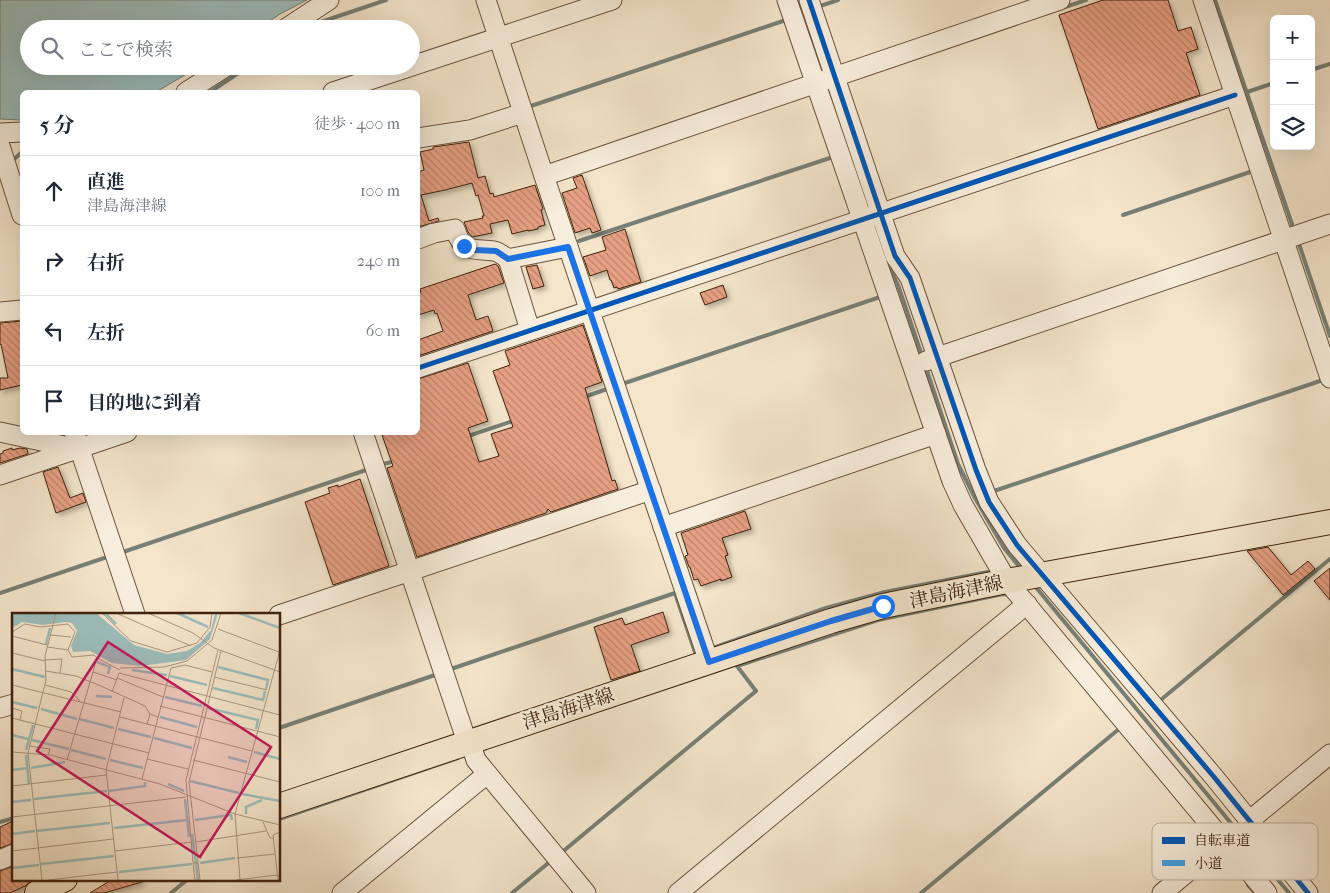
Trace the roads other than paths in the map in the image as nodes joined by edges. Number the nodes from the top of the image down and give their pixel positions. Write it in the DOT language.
graph roads {
  1 [pos="486,0"];
  2 [pos="612,0"];
  3 [pos="787,0"];
  4 [pos="809,0"];
  5 [pos="1060,0"];
  6 [pos="1203,0"];
  7 [pos="331,1"];
  8 [pos="300,20"];
  9 [pos="498,38"];
  10 [pos="420,64"];
  11 [pos="212,75"];
  12 [pos="385,75"];
  13 [pos="825,80"];
  14 [pos="189,90"];
  15 [pos="339,90"];
  16 [pos="1235,95"];
  17 [pos="523,112"];
  18 [pos="20,132"];
  19 [pos="0,133"];
  20 [pos="420,138"];
  21 [pos="0,146"];
  22 [pos="544,176"];
  23 [pos="20,209"];
  24 [pos="872,217"];
  25 [pos="1330,224"];
  26 [pos="420,238"];
  27 [pos="1284,240"];
  28 [pos="568,247"];
  29 [pos="508,259"];
  30 [pos="20,310"];
  31 [pos="590,311"];
  32 [pos="0,312"];
  33 [pos="530,330"];
  34 [pos="925,361"];
  35 [pos="420,367"];
  36 [pos="1330,378"];
  37 [pos="0,432"];
  38 [pos="20,434"];
  39 [pos="936,434"];
  40 [pos="26,435"];
  41 [pos="110,435"];
  42 [pos="364,435"];
  43 [pos="77,441"];
  44 [pos="0,475"];
  45 [pos="650,490"];
  46 [pos="1330,522"];
  47 [pos="663,526"];
  48 [pos="409,571"];
  49 [pos="1039,575"];
  50 [pos="1007,580"];
  51 [pos="1027,604"];
  52 [pos="135,613"];
  53 [pos="280,615"];
  54 [pos="709,662"];
  55 [pos="468,742"];
  56 [pos="1330,754"];
  57 [pos="487,774"];
  58 [pos="280,806"];
  59 [pos="1249,821"];
  60 [pos="1215,823"];
  61 [pos="12,855"];
  62 [pos="0,860"];
  63 [pos="63,880"];
  64 [pos="1178,880"];
  65 [pos="1258,880"];
  66 [pos="1297,880"];
  67 [pos="37,893"];
  68 [pos="342,893"];
  69 [pos="586,893"];
  70 [pos="678,893"];
  71 [pos="1162,893"];
  72 [pos="1267,893"];
  73 [pos="1308,893"];
  1 -- 9 [label="street"];
  2 -- 9 [label="street"];
  3 -- 13 [label="street"];
  4 -- 13 [label="street"];
  5 -- 13 [label="street"];
  6 -- 16 [label="street"];
  7 -- 8 [label="street"];
  9 -- 10 [label="street"];
  9 -- 17 [label="street"];
  11 -- 14 [label="street"];
  12 -- 15 [label="street"];
  13 -- 22 [label="street"];
  13 -- 24 [label="street"];
  16 -- 24 [label="street"];
  16 -- 27 [label="street"];
  17 -- 20 [label="street"];
  17 -- 22 [label="street"];
  18 -- 19 [label="street"];
  21 -- 23 [label="street"];
  22 -- 28 [label="street"];
  24 -- 31 [label="street"];
  24 -- 34 [label="street"];
  24 -- 34 [label="street"];
  25 -- 27 [label="street"];
  26 -- 29 [label="street"];
  27 -- 34 [label="street"];
  27 -- 36 [label="street"];
  28 -- 29 [label="street"];
  28 -- 31 [label="street"];
  29 -- 33 [label="street"];
  30 -- 32 [label="street"];
  31 -- 33 [label="street"];
  31 -- 45 [label="street"];
  33 -- 35 [label="street"];
  34 -- 39 [label="street"];
  34 -- 49 [label="street"];
  37 -- 38 [label="street"];
  39 -- 47 [label="street"];
  39 -- 50 [label="street"];
  40 -- 43 [label="street"];
  41 -- 43 [label="street"];
  42 -- 48 [label="street"];
  43 -- 44 [label="street"];
  43 -- 52 [label="street"];
  45 -- 47 [label="street"];
  45 -- 48 [label="street"];
  46 -- 49 [label="main road, 津島海津線"];
  47 -- 54 [label="street"];
  48 -- 53 [label="street"];
  48 -- 55 [label="street"];
  49 -- 50 [label="main road, 津島海津線"];
  49 -- 59 [label="street"];
  50 -- 51 [label="street"];
  50 -- 54 [label="main road, 津島海津線"];
  51 -- 60 [label="street"];
  51 -- 70 [label="street"];
  54 -- 55 [label="main road, 津島海津線"];
  55 -- 57 [label="street"];
  55 -- 58 [label="main road, 津島海津線"];
  56 -- 59 [label="street"];
  57 -- 68 [label="street"];
  57 -- 69 [label="street"];
  61 -- 62 [label="street"];
  63 -- 67 [label="main road"];
  64 -- 71 [label="street"];
  65 -- 72 [label="street"];
  66 -- 73 [label="street"];
}
